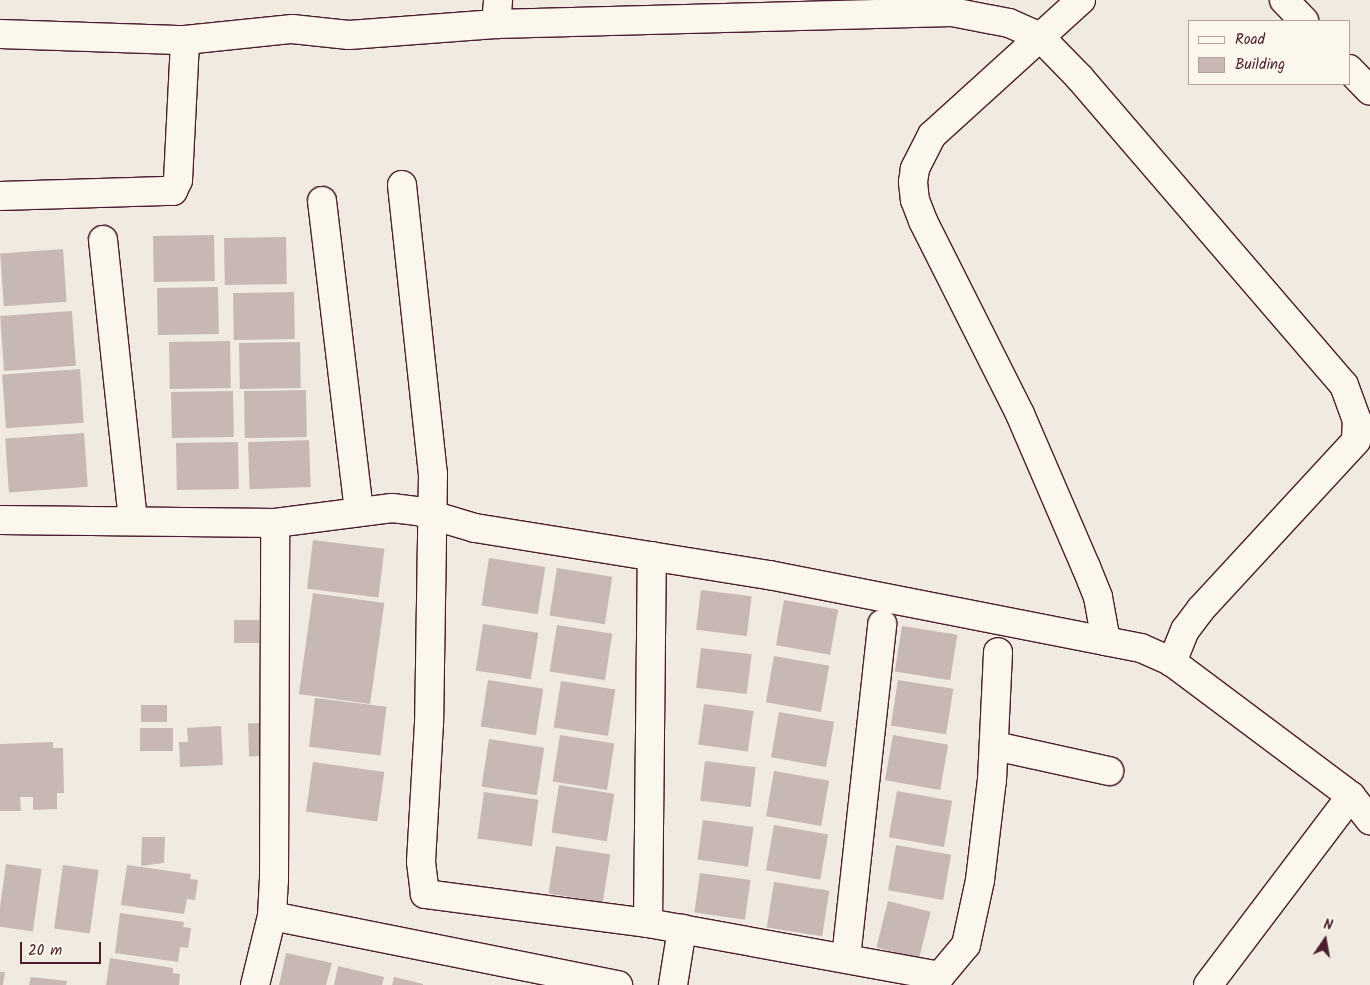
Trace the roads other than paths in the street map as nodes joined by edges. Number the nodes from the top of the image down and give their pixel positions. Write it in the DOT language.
graph roads {
  1 [pos="1081,0"];
  2 [pos="1284,0"];
  3 [pos="497,12"];
  4 [pos="1303,20"];
  5 [pos="0,34"];
  6 [pos="1040,37"];
  7 [pos="185,40"];
  8 [pos="1350,70"];
  9 [pos="1370,91"];
  10 [pos="402,185"];
  11 [pos="0,196"];
  12 [pos="322,201"];
  13 [pos="103,240"];
  14 [pos="359,512"];
  15 [pos="432,513"];
  16 [pos="0,520"];
  17 [pos="133,520"];
  18 [pos="274,523"];
  19 [pos="652,556"];
  20 [pos="882,624"];
  21 [pos="1106,641"];
  22 [pos="998,652"];
  23 [pos="1172,662"];
  24 [pos="995,746"];
  25 [pos="1109,771"];
  26 [pos="1351,796"];
  27 [pos="1370,820"];
  28 [pos="272,916"];
  29 [pos="648,923"];
  30 [pos="682,929"];
  31 [pos="846,958"];
  32 [pos="255,985"];
  33 [pos="618,985"];
  34 [pos="673,985"];
  35 [pos="1208,985"];
  1 -- 6 [label="street"];
  2 -- 4 [label="street"];
  3 -- 6 [label="street"];
  3 -- 7 [label="street"];
  5 -- 7 [label="street"];
  6 -- 21 [label="street"];
  6 -- 23 [label="street"];
  7 -- 11 [label="street"];
  8 -- 9 [label="street"];
  10 -- 15 [label="street"];
  12 -- 14 [label="street"];
  13 -- 17 [label="street"];
  14 -- 15 [label="street"];
  14 -- 18 [label="street"];
  15 -- 19 [label="street"];
  15 -- 29 [label="street"];
  16 -- 17 [label="street"];
  17 -- 18 [label="street"];
  18 -- 28 [label="street"];
  19 -- 21 [label="street"];
  19 -- 29 [label="street"];
  20 -- 31 [label="street"];
  21 -- 23 [label="street"];
  22 -- 24 [label="street"];
  23 -- 26 [label="street"];
  24 -- 25 [label="street"];
  24 -- 31 [label="street"];
  26 -- 27 [label="street"];
  26 -- 35 [label="street"];
  28 -- 32 [label="street"];
  28 -- 33 [label="street"];
  29 -- 30 [label="street"];
  30 -- 31 [label="street"];
  30 -- 34 [label="street"];
}
